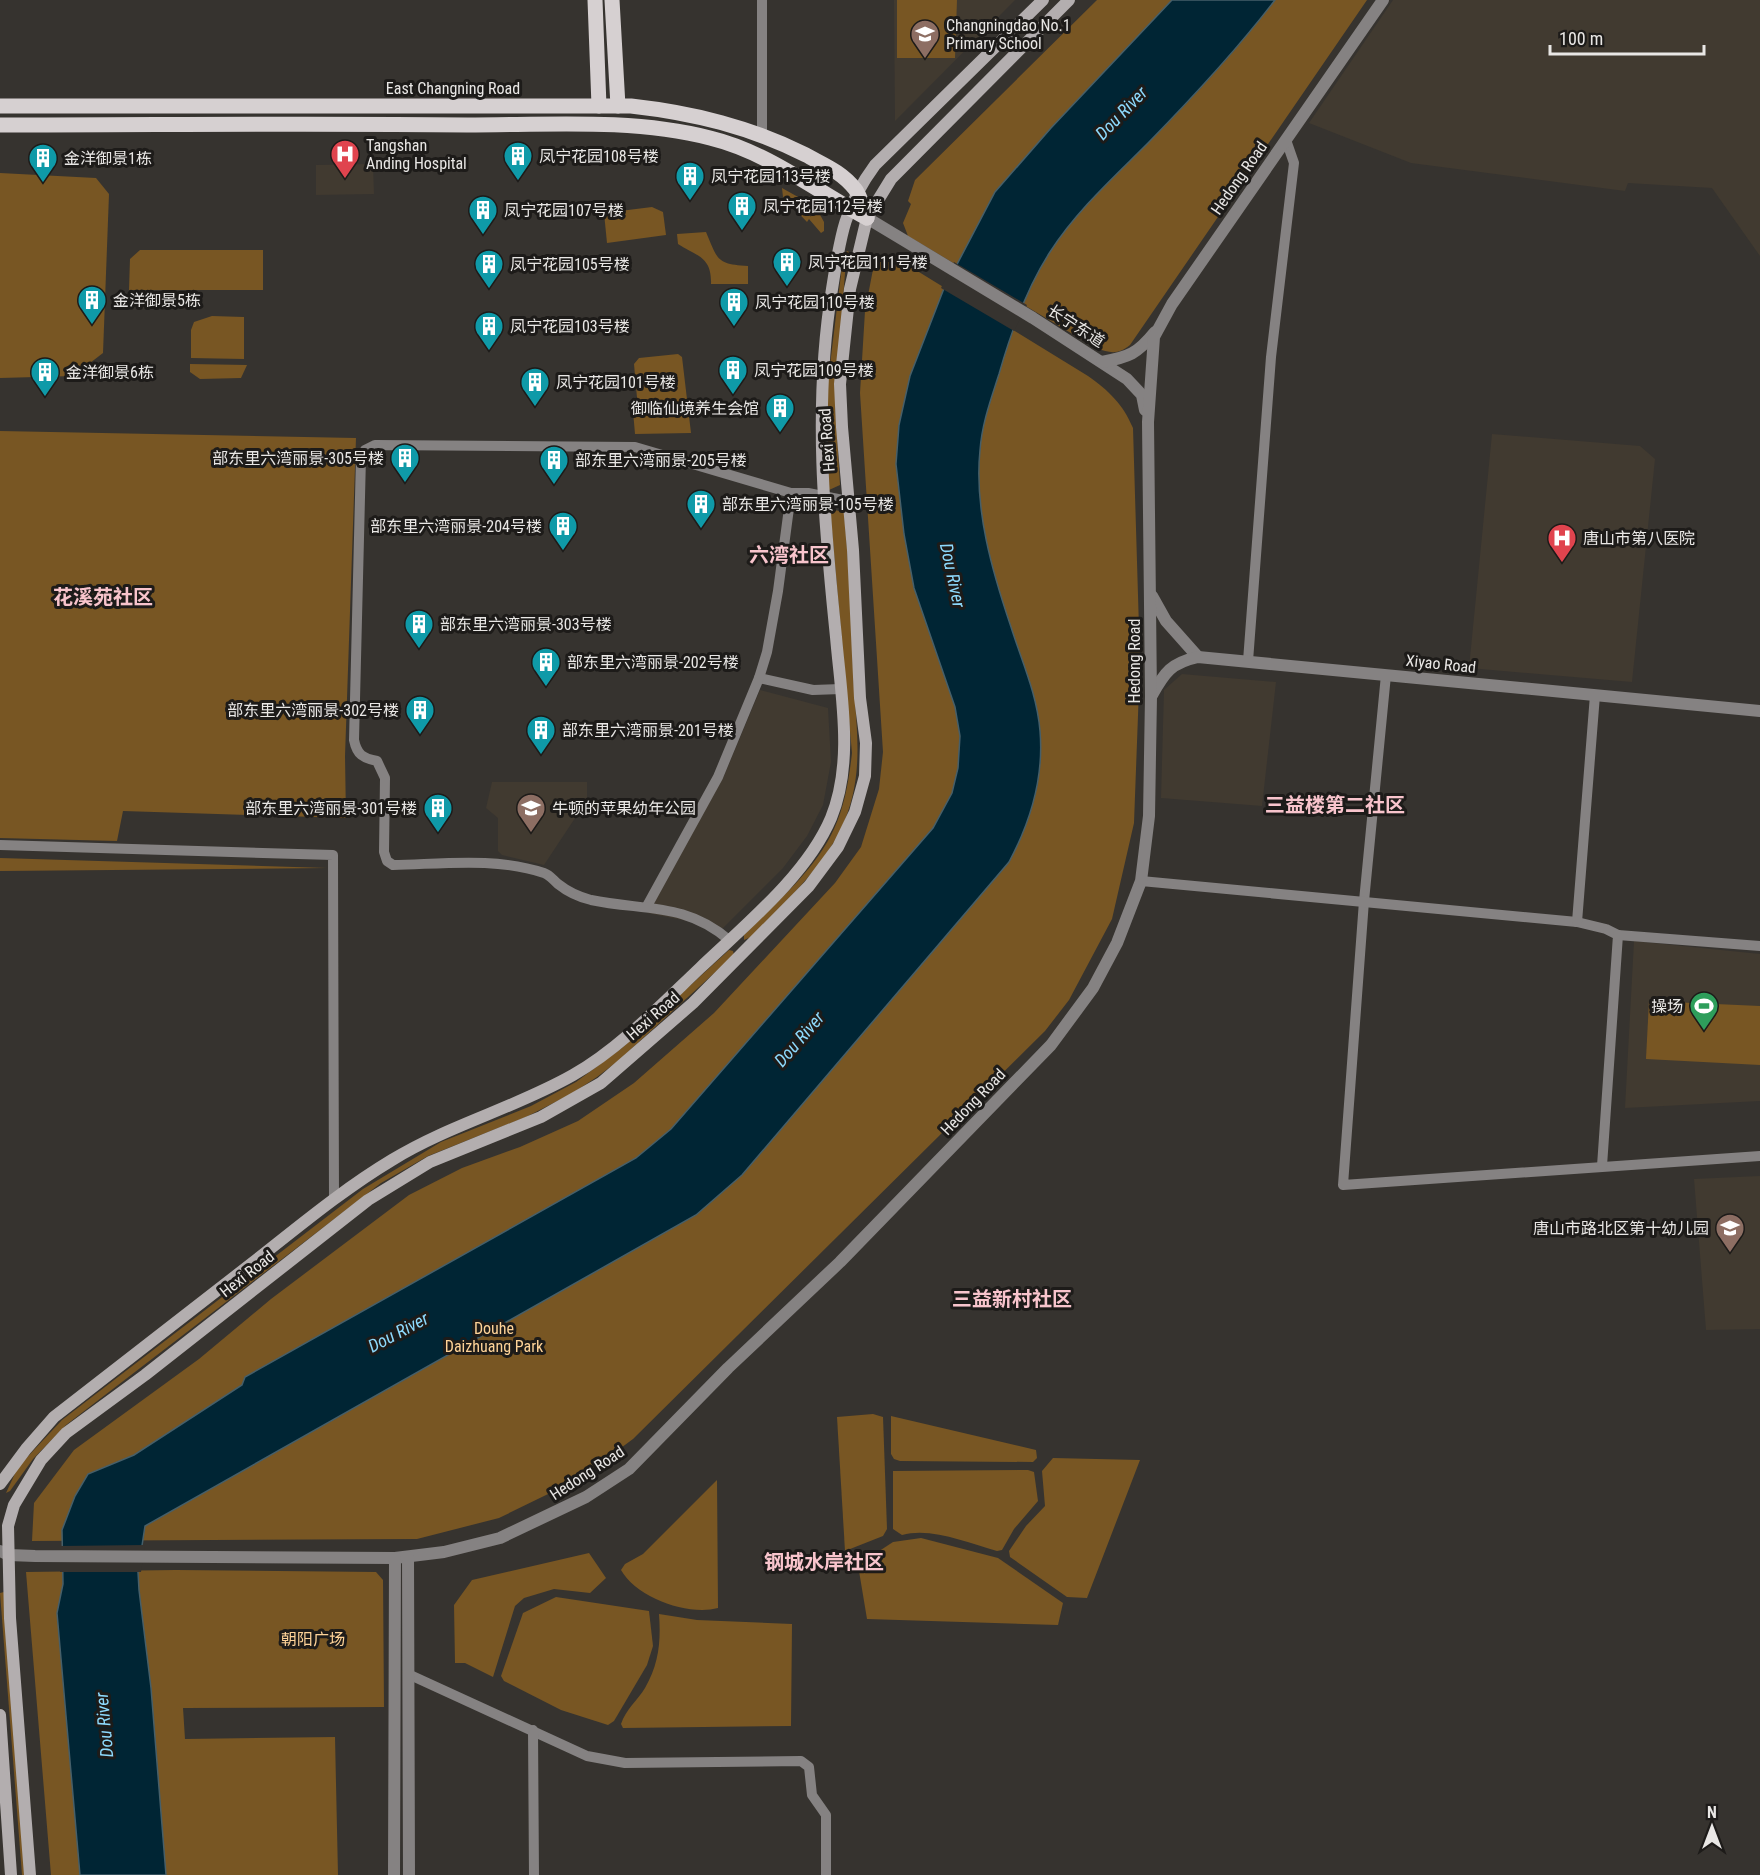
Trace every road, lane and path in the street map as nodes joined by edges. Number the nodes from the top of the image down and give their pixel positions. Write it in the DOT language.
graph roads {
  1 [pos="595,0"];
  2 [pos="612,0"];
  3 [pos="762,0"];
  4 [pos="1043,0"];
  5 [pos="1069,0"];
  6 [pos="1383,0"];
  7 [pos="0,106"];
  8 [pos="598,106"];
  9 [pos="618,106"];
  10 [pos="0,125"];
  11 [pos="762,135"];
  12 [pos="1286,140"];
  13 [pos="856,190"];
  14 [pos="848,208"];
  15 [pos="867,218"];
  16 [pos="1157,328"];
  17 [pos="1102,362"];
  18 [pos="1148,422"];
  19 [pos="791,493"];
  20 [pos="822,496"];
  21 [pos="848,501"];
  22 [pos="1150,593"];
  23 [pos="1198,657"];
  24 [pos="1248,661"];
  25 [pos="1386,675"];
  26 [pos="759,678"];
  27 [pos="841,689"];
  28 [pos="1595,695"];
  29 [pos="1151,696"];
  30 [pos="1760,711"];
  31 [pos="0,845"];
  32 [pos="1141,881"];
  33 [pos="1364,901"];
  34 [pos="647,906"];
  35 [pos="1577,922"];
  36 [pos="1617,935"];
  37 [pos="729,940"];
  38 [pos="1760,946"];
  39 [pos="745,950"];
  40 [pos="1760,1156"];
  41 [pos="1602,1166"];
  42 [pos="334,1199"];
  43 [pos="0,1484"];
  44 [pos="5,1553"];
  45 [pos="408,1557"];
  46 [pos="395,1558"];
  47 [pos="408,1674"];
  48 [pos="0,1715"];
  49 [pos="533,1730"];
  50 [pos="11,1875"];
  51 [pos="30,1875"];
  52 [pos="394,1875"];
  53 [pos="409,1875"];
  54 [pos="534,1875"];
  55 [pos="826,1875"];
  1 -- 8 [label="main road"];
  2 -- 9 [label="main road"];
  3 -- 11 [label="street"];
  4 -- 13 [label="main road, Hexi Road"];
  5 -- 15 [label="main road, Hexi Road"];
  6 -- 12 [label="street, Hedong Road"];
  7 -- 8 [label="main road, East Changning Road"];
  8 -- 9 [label="main road, East Changning Road"];
  9 -- 11 [label="main road, East Changning Road"];
  10 -- 14 [label="main road"];
  11 -- 13 [label="main road, East Changning Road"];
  12 -- 16 [label="street, Hedong Road"];
  12 -- 24 [label="street"];
  13 -- 14 [label="main road, Hexi Road"];
  13 -- 15 [label="main road, East Changning Road"];
  14 -- 15 [label="main road"];
  14 -- 20 [label="main road, Hexi Road"];
  15 -- 17 [label="street, 长宁东道"];
  15 -- 21 [label="main road, Hexi Road"];
  16 -- 17 [label="street"];
  16 -- 18 [label="street, Hedong Road"];
  17 -- 18 [label="street, Hedong Road"];
  18 -- 22 [label="street, Hedong Road"];
  19 -- 20 [label="street"];
  19 -- 26 [label="street"];
  19 -- 34 [label="street"];
  20 -- 21 [label="street"];
  20 -- 27 [label="main road, Hexi Road"];
  21 -- 39 [label="main road, Hexi Road"];
  22 -- 23 [label="street"];
  22 -- 29 [label="street, Hedong Road"];
  23 -- 24 [label="street, Xiyao Road"];
  23 -- 29 [label="street"];
  24 -- 25 [label="street, Xiyao Road"];
  25 -- 28 [label="street, Xiyao Road"];
  25 -- 33 [label="street"];
  26 -- 27 [label="street"];
  26 -- 34 [label="street"];
  27 -- 37 [label="main road, Hexi Road"];
  28 -- 30 [label="street, Xiyao Road"];
  28 -- 35 [label="street"];
  29 -- 32 [label="street, Hedong Road"];
  31 -- 42 [label="street"];
  32 -- 33 [label="street"];
  32 -- 45 [label="street, Hedong Road"];
  33 -- 35 [label="street"];
  33 -- 41 [label="street"];
  34 -- 37 [label="street"];
  35 -- 36 [label="street"];
  36 -- 38 [label="street"];
  36 -- 41 [label="street"];
  37 -- 39 [label="main road"];
  37 -- 42 [label="main road, Hexi Road"];
  39 -- 44 [label="main road, Hexi Road"];
  40 -- 41 [label="street"];
  42 -- 43 [label="main road, Hexi Road"];
  44 -- 46 [label="street, Hedong Road"];
  44 -- 51 [label="main road, Hexi Road"];
  45 -- 46 [label="street, Hedong Road"];
  45 -- 47 [label="street"];
  46 -- 52 [label="street"];
  47 -- 49 [label="street"];
  47 -- 53 [label="street"];
  48 -- 50 [label="main road"];
  49 -- 54 [label="street"];
  49 -- 55 [label="street"];
}
